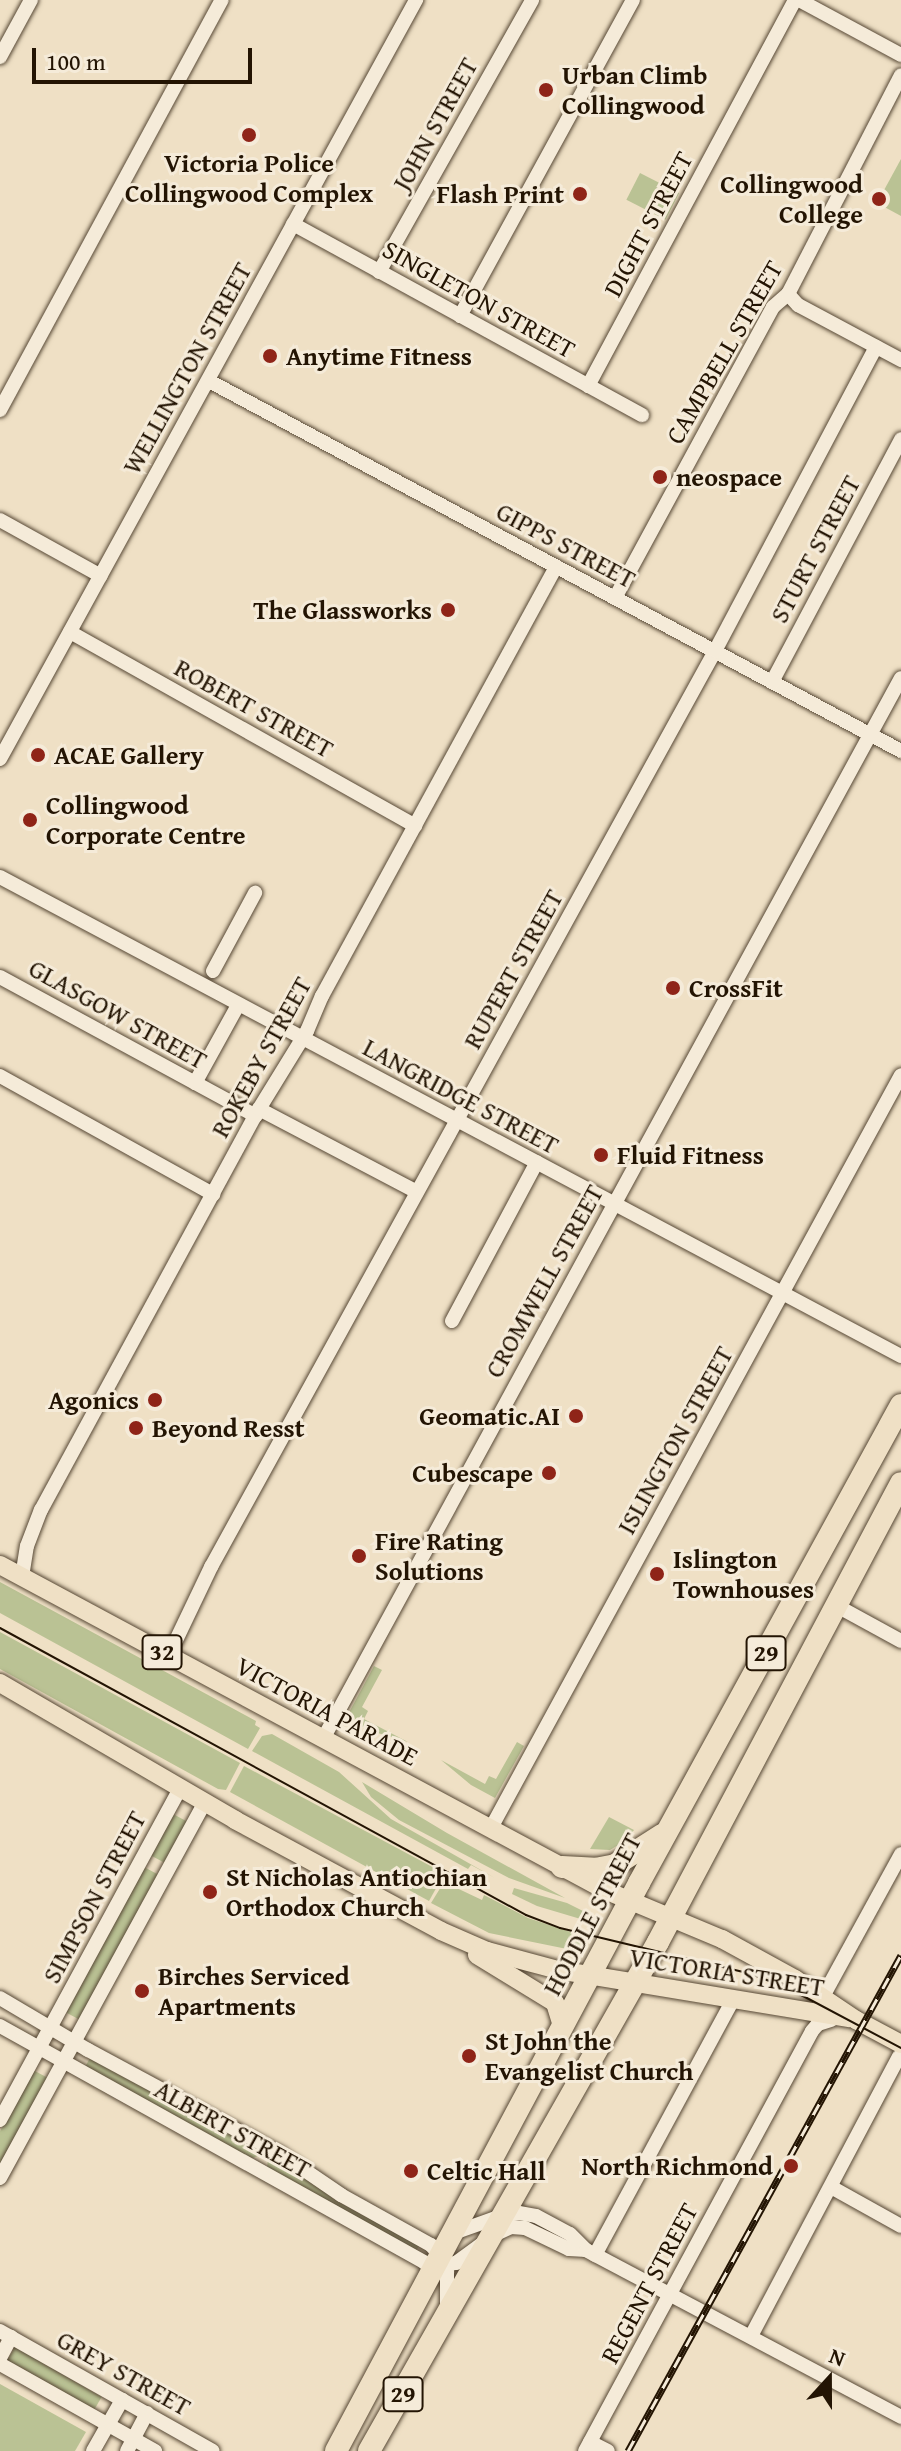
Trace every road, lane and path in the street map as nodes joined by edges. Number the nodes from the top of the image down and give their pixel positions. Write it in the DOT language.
graph roads {
  1 [pos="31,0"];
  2 [pos="222,0"];
  3 [pos="416,0"];
  4 [pos="532,0"];
  5 [pos="633,0"];
  6 [pos="797,0"];
  7 [pos="901,55"];
  8 [pos="0,57"];
  9 [pos="900,82"];
  10 [pos="293,224"];
  11 [pos="379,272"];
  12 [pos="788,294"];
  13 [pos="460,316"];
  14 [pos="876,347"];
  15 [pos="901,360"];
  16 [pos="209,381"];
  17 [pos="588,386"];
  18 [pos="0,410"];
  19 [pos="642,415"];
  20 [pos="901,439"];
  21 [pos="0,520"];
  22 [pos="556,567"];
  23 [pos="101,576"];
  24 [pos="615,598"];
  25 [pos="70,632"];
  26 [pos="715,651"];
  27 [pos="901,678"];
  28 [pos="772,682"];
  29 [pos="870,734"];
  30 [pos="901,751"];
  31 [pos="0,759"];
  32 [pos="415,826"];
  33 [pos="0,877"];
  34 [pos="255,893"];
  35 [pos="213,971"];
  36 [pos="0,977"];
  37 [pos="238,1005"];
  38 [pos="301,1039"];
  39 [pos="901,1075"];
  40 [pos="0,1076"];
  41 [pos="195,1083"];
  42 [pos="258,1113"];
  43 [pos="457,1121"];
  44 [pos="537,1162"];
  45 [pos="417,1192"];
  46 [pos="213,1194"];
  47 [pos="615,1202"];
  48 [pos="783,1292"];
  49 [pos="452,1321"];
  50 [pos="901,1356"];
  51 [pos="901,1405"];
  52 [pos="901,1483"];
  53 [pos="0,1565"];
  54 [pos="22,1577"];
  55 [pos="837,1606"];
  56 [pos="901,1641"];
  57 [pos="169,1655"];
  58 [pos="0,1683"];
  59 [pos="323,1739"];
  60 [pos="180,1788"];
  61 [pos="205,1802"];
  62 [pos="674,1822"];
  63 [pos="491,1828"];
  64 [pos="901,1854"];
  65 [pos="562,1867"];
  66 [pos="630,1902"];
  67 [pos="671,1917"];
  68 [pos="441,1931"];
  69 [pos="591,1975"];
  70 [pos="795,1979"];
  71 [pos="634,1983"];
  72 [pos="826,1991"];
  73 [pos="0,1998"];
  74 [pos="734,1998"];
  75 [pos="808,2011"];
  76 [pos="831,2020"];
  77 [pos="856,2020"];
  78 [pos="0,2026"];
  79 [pos="51,2028"];
  80 [pos="563,2029"];
  81 [pos="901,2032"];
  82 [pos="74,2041"];
  83 [pos="38,2049"];
  84 [pos="900,2053"];
  85 [pos="62,2062"];
  86 [pos="0,2120"];
  87 [pos="269,2147"];
  88 [pos="258,2169"];
  89 [pos="0,2178"];
  90 [pos="831,2187"];
  91 [pos="501,2216"];
  92 [pos="901,2226"];
  93 [pos="408,2232"];
  94 [pos="456,2232"];
  95 [pos="490,2238"];
  96 [pos="591,2253"];
  97 [pos="442,2263"];
  98 [pos="671,2294"];
  99 [pos="444,2321"];
  100 [pos="6,2334"];
  101 [pos="751,2336"];
  102 [pos="0,2361"];
  103 [pos="122,2400"];
  104 [pos="147,2413"];
  105 [pos="901,2417"];
  106 [pos="108,2425"];
  107 [pos="130,2445"];
  108 [pos="588,2446"];
  109 [pos="93,2451"];
  110 [pos="155,2451"];
  111 [pos="213,2451"];
  112 [pos="336,2451"];
  113 [pos="369,2451"];
  114 [pos="608,2451"];
  1 -- 8 [label="street"];
  2 -- 18 [label="street"];
  3 -- 10 [label="street, WELLINGTON STREET"];
  4 -- 11 [label="street, JOHN STREET"];
  5 -- 13 [label="street"];
  6 -- 7 [label="street"];
  6 -- 17 [label="street, DIGHT STREET"];
  9 -- 12 [label="street, CAMPBELL STREET"];
  10 -- 11 [label="street, SINGLETON STREET"];
  10 -- 16 [label="street, WELLINGTON STREET"];
  11 -- 13 [label="street, SINGLETON STREET"];
  12 -- 14 [label="street"];
  12 -- 24 [label="street, CAMPBELL STREET"];
  13 -- 17 [label="street, SINGLETON STREET"];
  14 -- 15 [label="street"];
  14 -- 26 [label="street, RUPERT STREET"];
  16 -- 22 [label="street, GIPPS STREET"];
  16 -- 23 [label="street, WELLINGTON STREET"];
  17 -- 19 [label="street, SINGLETON STREET"];
  20 -- 28 [label="street, STURT STREET"];
  21 -- 23 [label="street"];
  22 -- 24 [label="street, GIPPS STREET"];
  22 -- 32 [label="street, ROKEBY STREET"];
  23 -- 25 [label="street, WELLINGTON STREET"];
  24 -- 26 [label="street, GIPPS STREET"];
  25 -- 31 [label="street, WELLINGTON STREET"];
  25 -- 32 [label="street, ROBERT STREET"];
  26 -- 28 [label="street, GIPPS STREET"];
  26 -- 43 [label="street, RUPERT STREET"];
  27 -- 29 [label="street, CROMWELL STREET"];
  28 -- 29 [label="street, GIPPS STREET"];
  29 -- 30 [label="street, GIPPS STREET"];
  29 -- 47 [label="street, CROMWELL STREET"];
  32 -- 38 [label="street, ROKEBY STREET"];
  33 -- 37 [label="street, LANGRIDGE STREET"];
  34 -- 35 [label="street"];
  36 -- 41 [label="street, GLASGOW STREET"];
  37 -- 38 [label="street, LANGRIDGE STREET"];
  37 -- 41 [label="street"];
  38 -- 42 [label="street, ROKEBY STREET"];
  38 -- 43 [label="street, LANGRIDGE STREET"];
  39 -- 48 [label="street, ISLINGTON STREET"];
  40 -- 46 [label="street"];
  41 -- 42 [label="street, GLASGOW STREET"];
  42 -- 45 [label="street, GLASGOW STREET"];
  42 -- 46 [label="street, ROKEBY STREET"];
  43 -- 44 [label="street, LANGRIDGE STREET"];
  43 -- 45 [label="street, RUPERT STREET"];
  44 -- 47 [label="street, LANGRIDGE STREET"];
  44 -- 49 [label="street"];
  45 -- 57 [label="street, RUPERT STREET"];
  46 -- 54 [label="street, ROKEBY STREET"];
  47 -- 48 [label="street, LANGRIDGE STREET"];
  47 -- 59 [label="street, CROMWELL STREET"];
  48 -- 50 [label="street, LANGRIDGE STREET"];
  48 -- 63 [label="street, ISLINGTON STREET"];
  51 -- 62 [label="highway, HODDLE STREET / 29"];
  52 -- 55 [label="highway, 29"];
  53 -- 54 [label="main road, VICTORIA PARADE / 32"];
  54 -- 57 [label="main road, VICTORIA PARADE / 32"];
  55 -- 56 [label="street"];
  55 -- 67 [label="highway, 29"];
  57 -- 59 [label="main road, VICTORIA PARADE / 32"];
  58 -- 60 [label="main road, 32"];
  59 -- 63 [label="main road, VICTORIA PARADE / 32"];
  60 -- 61 [label="main road, 32"];
  60 -- 79 [label="street, SIMPSON STREET"];
  61 -- 68 [label="main road, 32"];
  61 -- 82 [label="street, SIMPSON STREET"];
  62 -- 65 [label="highway"];
  62 -- 66 [label="highway, HODDLE STREET / 29"];
  63 -- 65 [label="main road, VICTORIA PARADE / 32"];
  64 -- 72 [label="street"];
  65 -- 66 [label="main road, VICTORIA PARADE / 32"];
  66 -- 67 [label="main road, VICTORIA STREET / 32"];
  66 -- 69 [label="highway, HODDLE STREET / 29"];
  67 -- 70 [label="main road, VICTORIA STREET / 32"];
  67 -- 71 [label="highway, 29"];
  68 -- 69 [label="main road, 32"];
  68 -- 80 [label="main road"];
  69 -- 71 [label="main road, VICTORIA STREET / 32"];
  69 -- 80 [label="highway, HODDLE STREET / 29"];
  70 -- 72 [label="main road, 32"];
  70 -- 77 [label="main road, VICTORIA STREET / 32"];
  71 -- 74 [label="main road, VICTORIA STREET / 32"];
  71 -- 91 [label="highway, 29"];
  72 -- 81 [label="main road, 32"];
  73 -- 79 [label="street, ALBERT STREET"];
  74 -- 75 [label="main road, VICTORIA STREET / 32"];
  74 -- 96 [label="street"];
  75 -- 76 [label="main road, 32"];
  75 -- 77 [label="main road, VICTORIA STREET / 32"];
  76 -- 84 [label="main road, 32"];
  76 -- 98 [label="street, REGENT STREET"];
  77 -- 84 [label="main road, VICTORIA STREET / 32"];
  78 -- 83 [label="street, ALBERT STREET"];
  79 -- 82 [label="street, ALBERT STREET"];
  79 -- 83 [label="street, SIMPSON STREET"];
  80 -- 94 [label="highway, HODDLE STREET / 29"];
  82 -- 85 [label="street, SIMPSON STREET"];
  82 -- 87 [label="street, ALBERT STREET"];
  83 -- 85 [label="street, ALBERT STREET"];
  83 -- 86 [label="street"];
  84 -- 90 [label="street"];
  85 -- 88 [label="street, ALBERT STREET"];
  85 -- 89 [label="street"];
  87 -- 88 [label="street"];
  87 -- 93 [label="street, ALBERT STREET"];
  88 -- 97 [label="street, ALBERT STREET"];
  90 -- 92 [label="street"];
  90 -- 101 [label="street"];
  91 -- 94 [label="street, ALBERT STREET"];
  91 -- 95 [label="highway, 29"];
  91 -- 96 [label="street"];
  93 -- 94 [label="street, ALBERT STREET"];
  93 -- 97 [label="street, ALBERT STREET"];
  94 -- 97 [label="highway, HODDLE STREET / 29"];
  95 -- 96 [label="street"];
  95 -- 97 [label="street"];
  95 -- 99 [label="highway, 29"];
  96 -- 98 [label="street"];
  97 -- 99 [label="street"];
  97 -- 112 [label="highway, HODDLE STREET / 29"];
  98 -- 101 [label="street"];
  98 -- 108 [label="street, REGENT STREET"];
  99 -- 113 [label="highway, 29"];
  100 -- 102 [label="street, GREY STREET"];
  100 -- 103 [label="street, GREY STREET"];
  101 -- 105 [label="street"];
  102 -- 106 [label="street, GREY STREET"];
  103 -- 104 [label="street, GREY STREET"];
  103 -- 106 [label="street"];
  104 -- 107 [label="street"];
  104 -- 111 [label="street, GREY STREET"];
  106 -- 107 [label="street, GREY STREET"];
  106 -- 109 [label="street"];
  107 -- 110 [label="street, GREY STREET"];
  108 -- 114 [label="street"];
}
